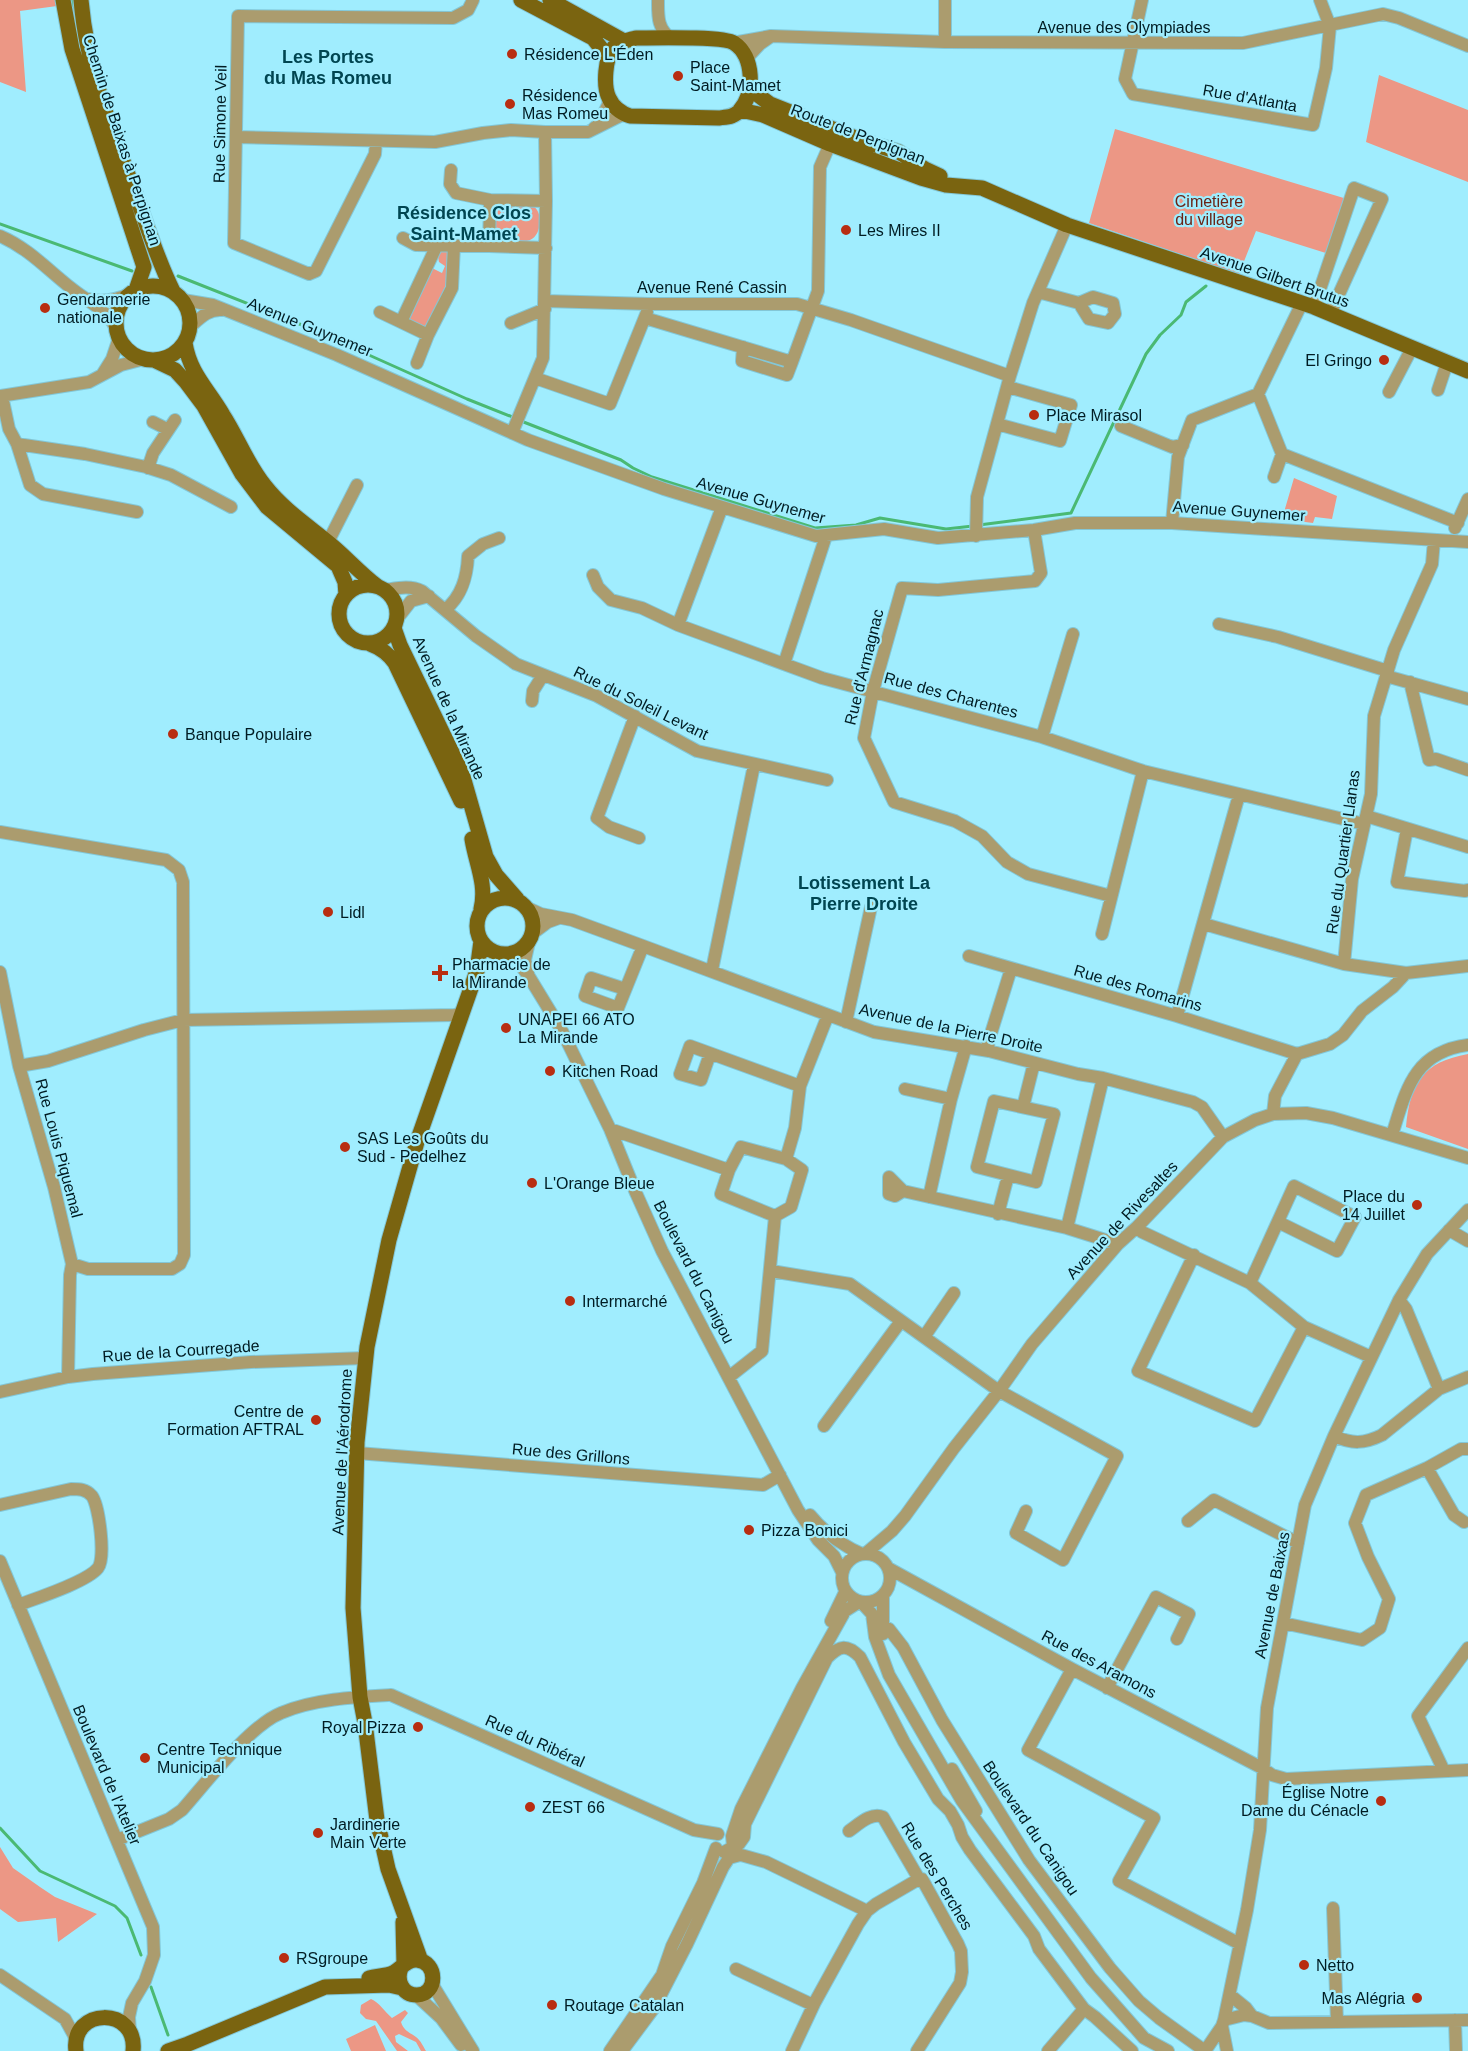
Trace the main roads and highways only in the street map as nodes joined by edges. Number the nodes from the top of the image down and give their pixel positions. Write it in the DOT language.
graph roads {
  1 [pos="63,0"];
  2 [pos="81,0"];
  3 [pos="521,0"];
  4 [pos="550,0"];
  5 [pos="624,41"];
  6 [pos="608,57"];
  7 [pos="750,89"];
  8 [pos="740,110"];
  9 [pos="964,186"];
  10 [pos="1067,225"];
  11 [pos="133,292"];
  12 [pos="178,296"];
  13 [pos="185,343"];
  14 [pos="149,360"];
  15 [pos="1468,371"];
  16 [pos="381,588"];
  17 [pos="346,595"];
  18 [pos="395,624"];
  19 [pos="370,644"];
  20 [pos="522,904"];
  21 [pos="481,909"];
  22 [pos="481,941"];
  23 [pos="503,954"];
  24 [pos="477,971"];
  25 [pos="403,1910"];
  26 [pos="421,1961"];
  27 [pos="403,1966"];
  28 [pos="335,1986"];
  29 [pos="409,1992"];
  30 [pos="132,2041"];
  31 [pos="76,2045"];
  32 [pos="148,2051"];
  33 [pos="168,2051"];
  1 -- 11 [label="main road, Chemin de Baixas à Perpignan"];
  2 -- 12 [label="main road, Chemin de Baixas à Perpignan"];
  3 -- 6 [label="main road"];
  4 -- 5 [label="main road"];
  5 -- 6 [label="main road"];
  5 -- 7 [label="main road"];
  6 -- 8 [label="main road"];
  7 -- 8 [label="main road"];
  7 -- 9 [label="main road, Route de Perpignan"];
  8 -- 9 [label="main road, Route de Perpignan"];
  9 -- 10 [label="main road, Route de Perpignan"];
  10 -- 15 [label="main road, Avenue Gilbert Brutus"];
  11 -- 12 [label="main road"];
  11 -- 14 [label="main road"];
  12 -- 13 [label="main road"];
  13 -- 14 [label="main road"];
  13 -- 16 [label="main road"];
  14 -- 17 [label="main road"];
  16 -- 17 [label="main road"];
  16 -- 18 [label="main road"];
  17 -- 19 [label="main road"];
  18 -- 19 [label="main road"];
  18 -- 20 [label="main road, Avenue de la Mirande"];
  19 -- 21 [label="main road, Avenue de la Mirande"];
  20 -- 21 [label="main road"];
  20 -- 23 [label="main road"];
  21 -- 22 [label="main road"];
  22 -- 23 [label="main road"];
  22 -- 24 [label="main road, Avenue de l'Aérodrome"];
  23 -- 24 [label="main road"];
  24 -- 25 [label="main road, Avenue de l'Aérodrome"];
  25 -- 26 [label="main road, Avenue de l'Aérodrome"];
  25 -- 27 [label="main road, Avenue de l'Aérodrome"];
  26 -- 27 [label="main road"];
  26 -- 29 [label="main road"];
  27 -- 28 [label="main road"];
  27 -- 29 [label="main road"];
  28 -- 29 [label="main road"];
  28 -- 33 [label="main road"];
  30 -- 31 [label="main road"];
  30 -- 32 [label="main road"];
}
